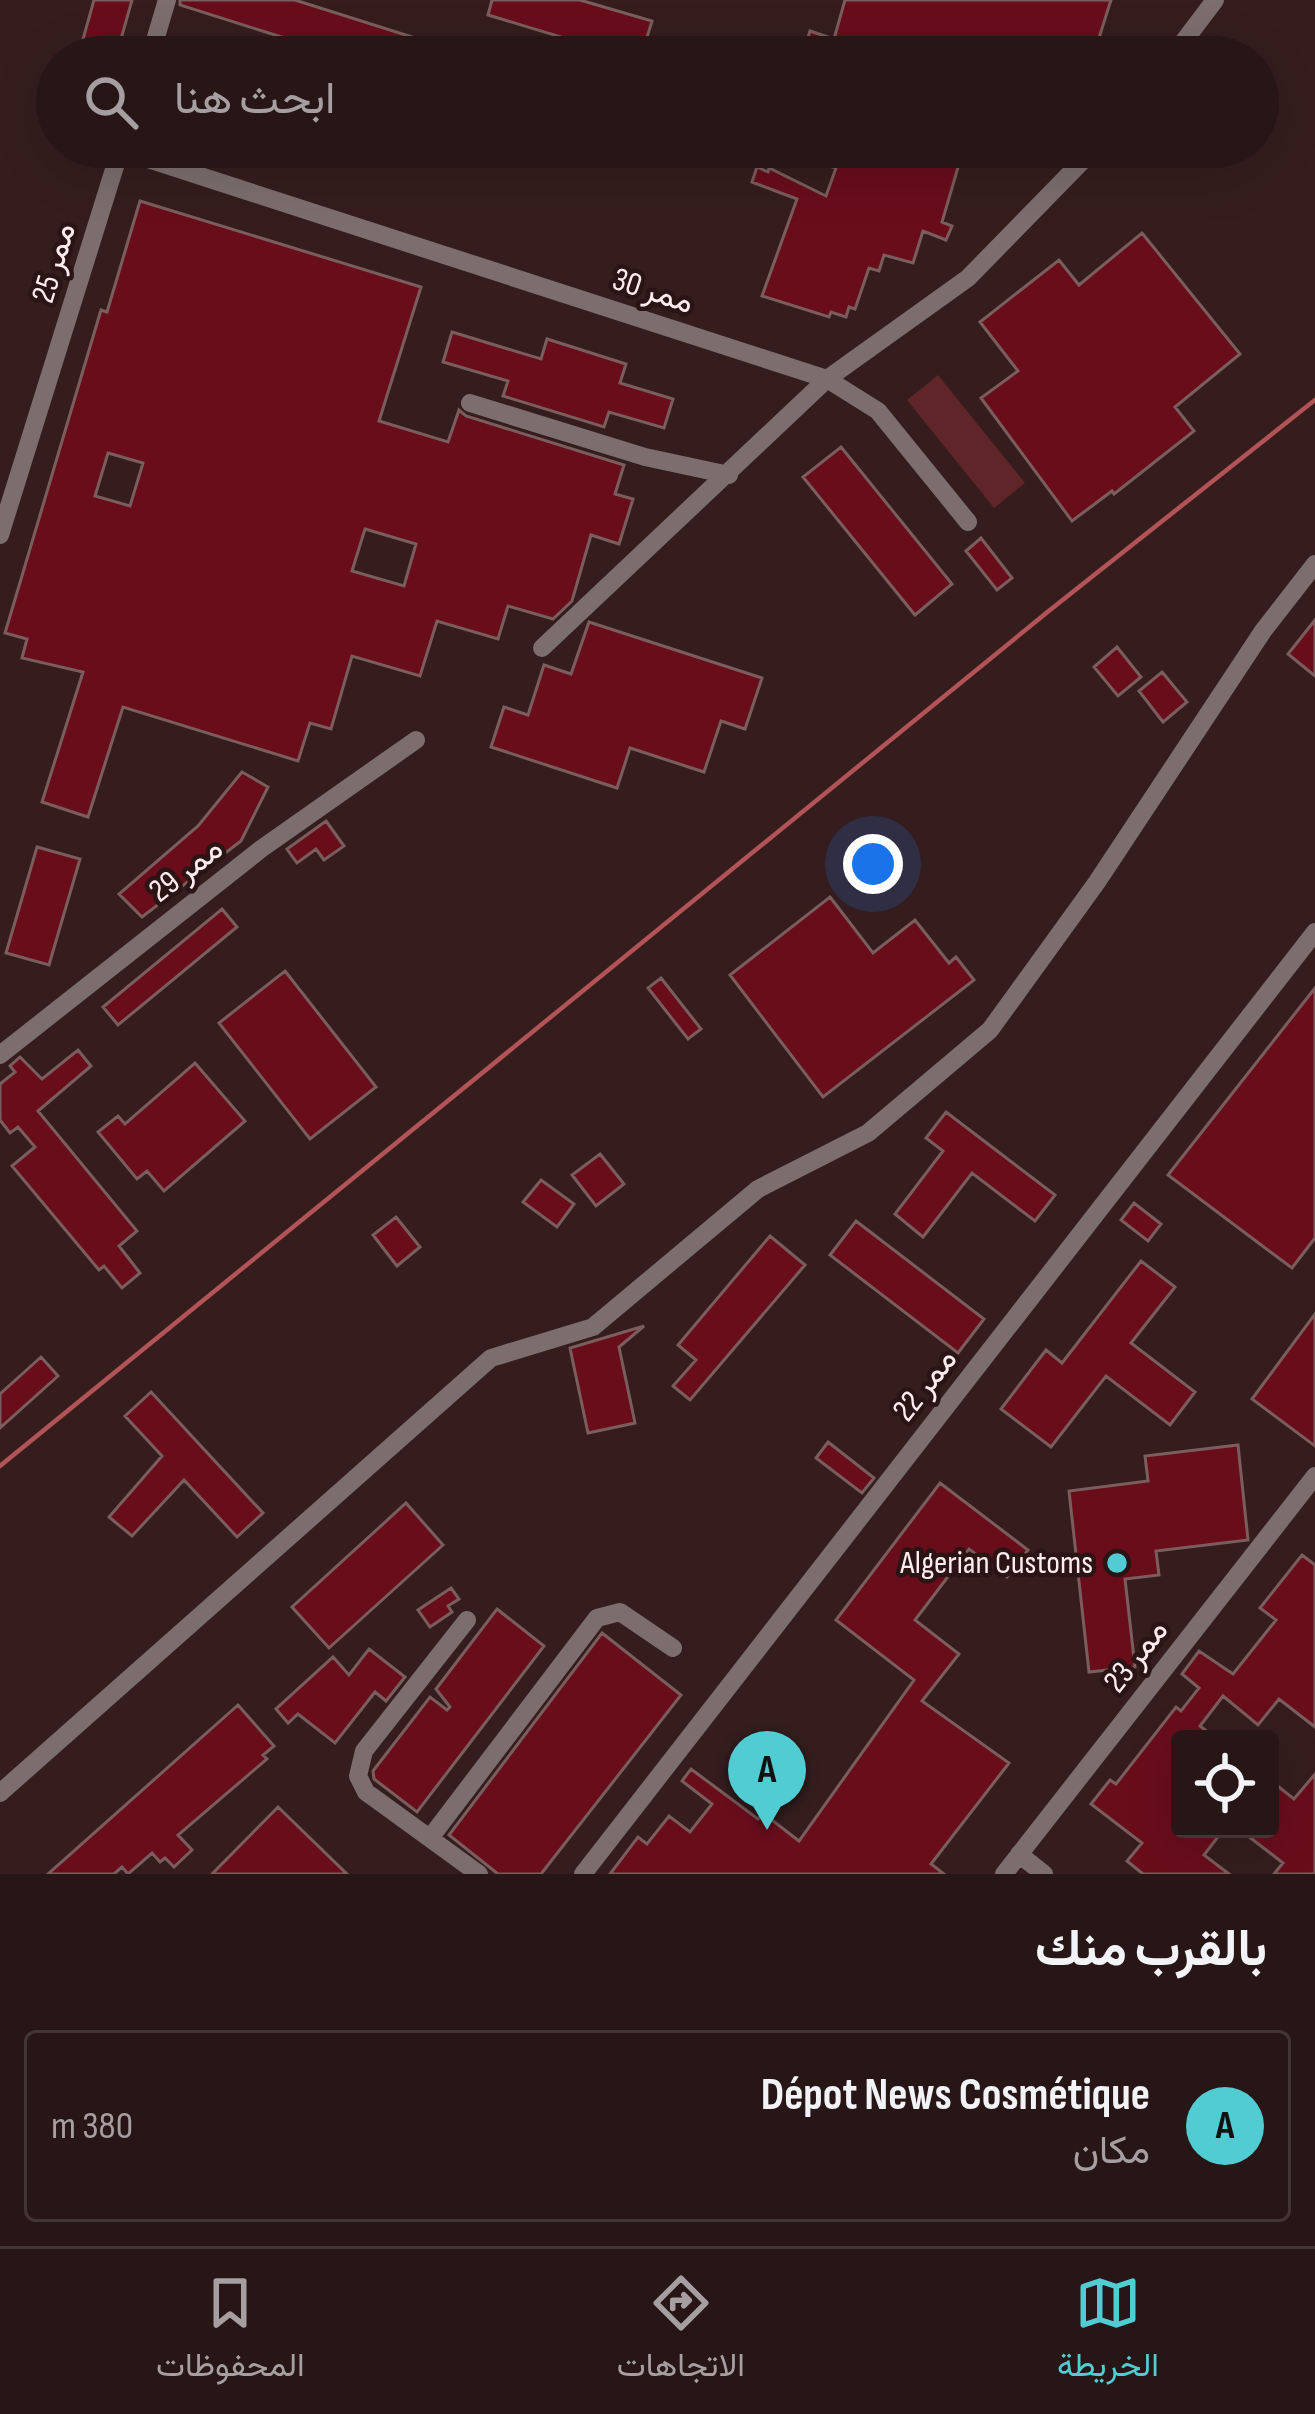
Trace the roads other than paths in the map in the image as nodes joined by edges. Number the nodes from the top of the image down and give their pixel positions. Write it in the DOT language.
graph roads {
  1 [pos="167,0"];
  2 [pos="1215,0"];
  3 [pos="156,36"];
  4 [pos="1188,36"];
  5 [pos="115,168"];
  6 [pos="179,168"];
  7 [pos="1075,168"];
  8 [pos="827,379"];
  9 [pos="470,403"];
  10 [pos="729,475"];
  11 [pos="968,522"];
  12 [pos="0,535"];
  13 [pos="1315,564"];
  14 [pos="542,648"];
  15 [pos="416,740"];
  16 [pos="1315,932"];
  17 [pos="0,1055"];
  18 [pos="1315,1475"];
  19 [pos="467,1620"];
  20 [pos="673,1648"];
  21 [pos="0,1793"];
  22 [pos="430,1838"];
  23 [pos="1019,1854"];
  24 [pos="478,1874"];
  25 [pos="583,1874"];
  26 [pos="1004,1874"];
  27 [pos="1044,1874"];
  1 -- 3 [label="lane"];
  2 -- 4 [label="lane"];
  5 -- 12 [label="lane, ممر 25"];
  6 -- 8 [label="lane, ممر 30"];
  7 -- 8 [label="lane"];
  8 -- 10 [label="lane"];
  8 -- 11 [label="lane, ممر 30"];
  9 -- 10 [label="lane"];
  10 -- 14 [label="lane"];
  13 -- 21 [label="lane"];
  15 -- 17 [label="lane, ممر 29"];
  16 -- 25 [label="lane, ممر 22"];
  18 -- 23 [label="lane, ممر 23"];
  19 -- 22 [label="lane"];
  20 -- 22 [label="lane"];
  22 -- 24 [label="lane"];
  23 -- 26 [label="lane, ممر 23"];
  23 -- 27 [label="lane"];
}
